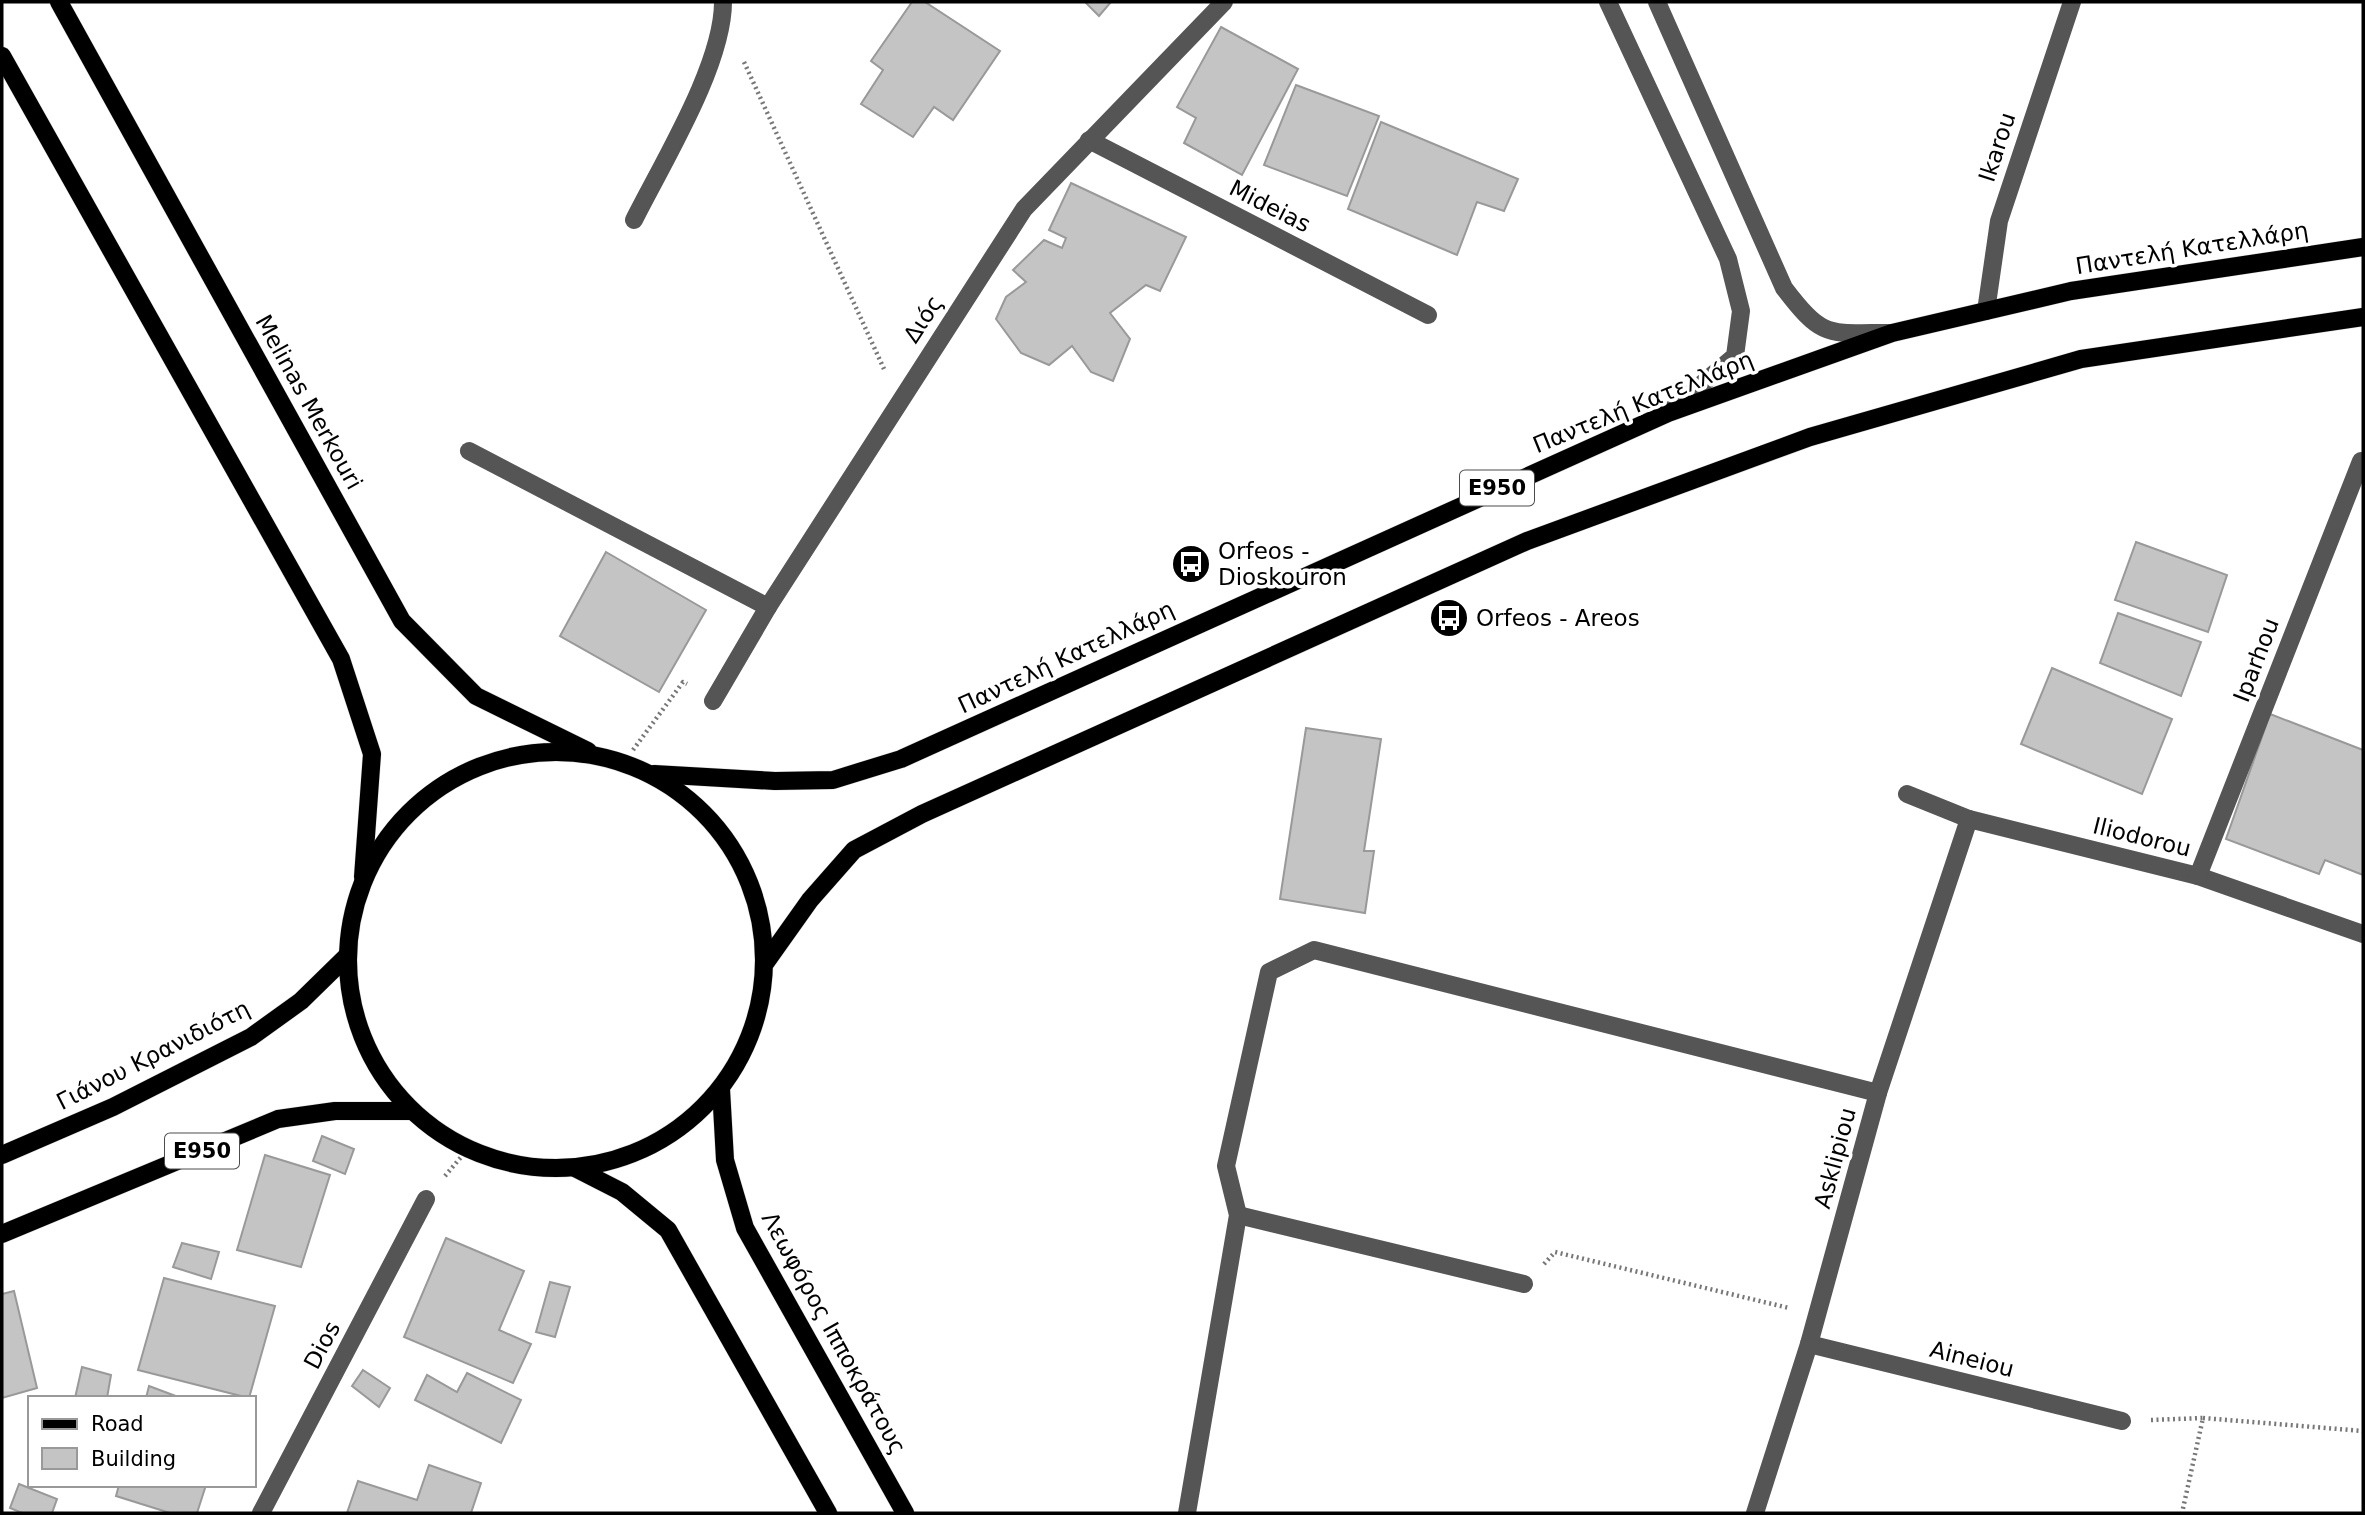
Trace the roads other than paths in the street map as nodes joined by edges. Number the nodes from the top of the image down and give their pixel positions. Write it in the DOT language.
graph roads {
  1 [pos="59,2"];
  2 [pos="1224,2"];
  3 [pos="1608,2"];
  4 [pos="1657,2"];
  5 [pos="2072,2"];
  6 [pos="723,9"];
  7 [pos="2,56"];
  8 [pos="1089,140"];
  9 [pos="634,220"];
  10 [pos="2363,247"];
  11 [pos="1986,311"];
  12 [pos="1428,315"];
  13 [pos="2363,317"];
  14 [pos="1892,333"];
  15 [pos="1668,413"];
  16 [pos="469,451"];
  17 [pos="2361,461"];
  18 [pos="768,607"];
  19 [pos="713,701"];
  20 [pos="593,753"];
  21 [pos="654,774"];
  22 [pos="1907,794"];
  23 [pos="1969,818"];
  24 [pos="2198,876"];
  25 [pos="362,881"];
  26 [pos="2363,934"];
  27 [pos="347,956"];
  28 [pos="766,962"];
  29 [pos="722,1089"];
  30 [pos="1878,1093"];
  31 [pos="411,1111"];
  32 [pos="2,1155"];
  33 [pos="573,1166"];
  34 [pos="426,1199"];
  35 [pos="1238,1215"];
  36 [pos="2,1234"];
  37 [pos="1524,1284"];
  38 [pos="1810,1344"];
  39 [pos="2122,1421"];
  40 [pos="261,1513"];
  41 [pos="828,1513"];
  42 [pos="905,1513"];
  43 [pos="1186,1513"];
  44 [pos="1755,1513"];
  1 -- 20 [label="main road, Melinas Merkouri"];
  2 -- 8 [label="street, Διός"];
  3 -- 15 [label="street"];
  4 -- 14 [label="street"];
  5 -- 11 [label="street, Ikarou"];
  6 -- 9 [label="street"];
  7 -- 25 [label="main road"];
  8 -- 12 [label="street, Mideias"];
  8 -- 18 [label="street, Διός"];
  10 -- 11 [label="main road, Παντελή Κατελλάρη / E950"];
  11 -- 14 [label="main road, Παντελή Κατελλάρη / E950"];
  13 -- 28 [label="main road, E950"];
  14 -- 15 [label="main road, Παντελή Κατελλάρη / E950"];
  15 -- 21 [label="main road, Παντελή Κατελλάρη / E950"];
  16 -- 18 [label="street"];
  17 -- 24 [label="street, Iparhou"];
  18 -- 19 [label="street, Διός"];
  20 -- 21 [label="main road"];
  20 -- 25 [label="main road"];
  21 -- 28 [label="main road"];
  22 -- 23 [label="street, Iliodorou"];
  23 -- 24 [label="street, Iliodorou"];
  23 -- 30 [label="street, Asklipiou"];
  24 -- 26 [label="street, Iliodorou"];
  25 -- 27 [label="main road"];
  27 -- 31 [label="main road"];
  27 -- 32 [label="main road, Γιάνου Κρανιδιότη"];
  28 -- 29 [label="main road"];
  29 -- 33 [label="main road"];
  29 -- 42 [label="main road, Λεωφόρος Ιπποκράτους"];
  30 -- 35 [label="street"];
  30 -- 38 [label="street, Asklipiou"];
  31 -- 33 [label="main road"];
  31 -- 36 [label="main road, E950"];
  33 -- 41 [label="main road"];
  34 -- 40 [label="street, Dios"];
  35 -- 37 [label="street"];
  35 -- 43 [label="street"];
  38 -- 39 [label="street, Aineiou"];
  38 -- 44 [label="street, Asklipiou"];
}
